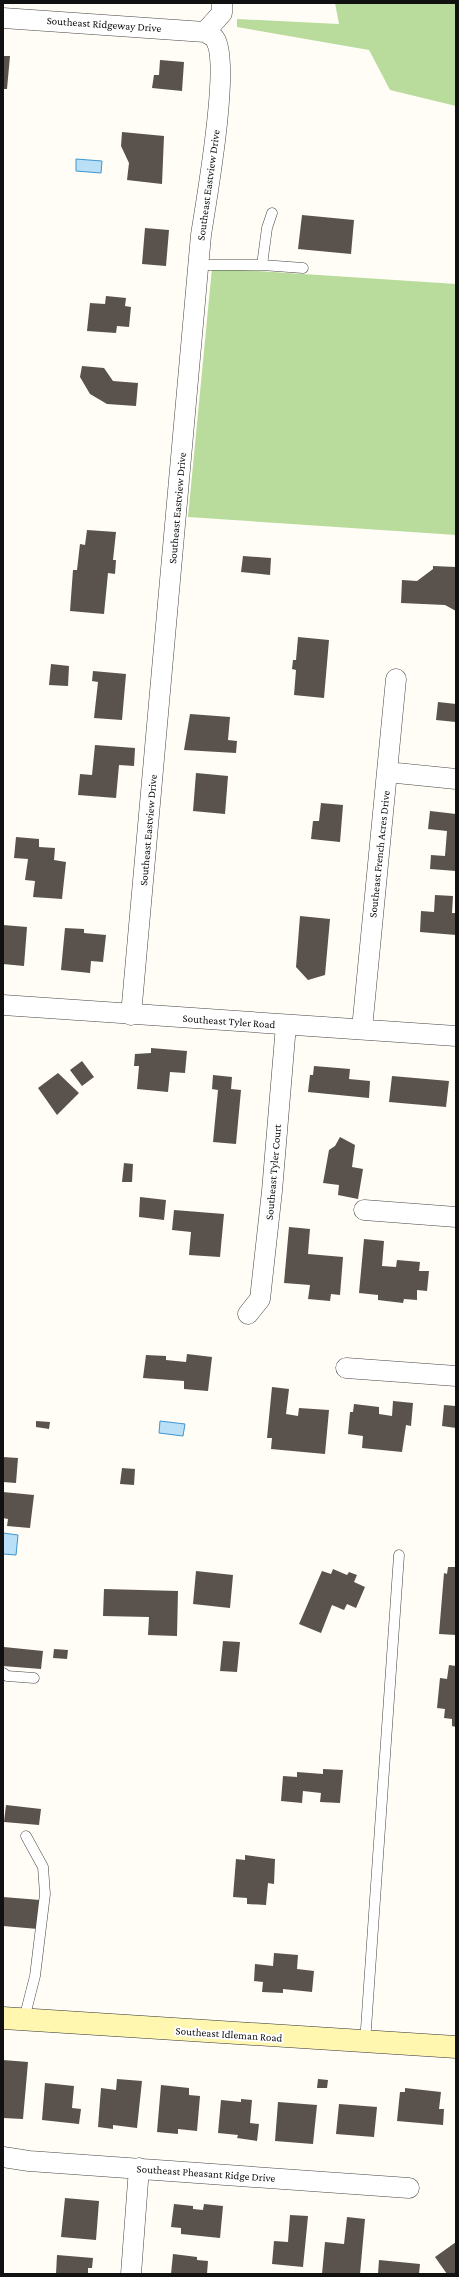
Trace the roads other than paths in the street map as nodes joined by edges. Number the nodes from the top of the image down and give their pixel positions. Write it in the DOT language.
graph roads {
  1 [pos="222,8"];
  2 [pos="3,18"];
  3 [pos="205,32"];
  4 [pos="272,213"];
  5 [pos="198,265"];
  6 [pos="262,265"];
  7 [pos="302,268"];
  8 [pos="396,679"];
  9 [pos="387,772"];
  10 [pos="456,779"];
  11 [pos="3,1005"];
  12 [pos="131,1015"];
  13 [pos="286,1025"];
  14 [pos="362,1029"];
  15 [pos="456,1036"];
  16 [pos="364,1210"];
  17 [pos="456,1217"];
  18 [pos="248,1314"];
  19 [pos="346,1368"];
  20 [pos="456,1376"];
  21 [pos="398,1555"];
  22 [pos="3,1674"];
  23 [pos="34,1678"];
  24 [pos="26,1836"];
  25 [pos="14,2019"];
  26 [pos="365,2043"];
  27 [pos="456,2047"];
  28 [pos="3,2157"];
  29 [pos="139,2168"];
  30 [pos="409,2188"];
  31 [pos="130,2274"];
  1 -- 3 [label="street"];
  2 -- 3 [label="street, Southeast Ridgeway Drive"];
  3 -- 5 [label="street, Southeast Eastview Drive"];
  4 -- 6 [label="lane"];
  5 -- 6 [label="lane"];
  5 -- 12 [label="street, Southeast Eastview Drive"];
  6 -- 7 [label="lane"];
  8 -- 9 [label="street, Southeast French Acres Drive"];
  9 -- 10 [label="street"];
  9 -- 14 [label="street, Southeast French Acres Drive"];
  11 -- 12 [label="street, Southeast Tyler Road"];
  12 -- 13 [label="street, Southeast Tyler Road"];
  13 -- 14 [label="street, Southeast Tyler Road"];
  13 -- 18 [label="street, Southeast Tyler Court"];
  14 -- 15 [label="street, Southeast Tyler Road"];
  16 -- 17 [label="street"];
  19 -- 20 [label="street"];
  21 -- 26 [label="lane"];
  22 -- 23 [label="lane"];
  24 -- 25 [label="lane"];
  25 -- 26 [label="main road, Southeast Idleman Road"];
  26 -- 27 [label="main road, Southeast Idleman Road"];
  28 -- 29 [label="street, Southeast Pheasant Ridge Drive"];
  29 -- 30 [label="street, Southeast Pheasant Ridge Drive"];
  29 -- 31 [label="street"];
}
